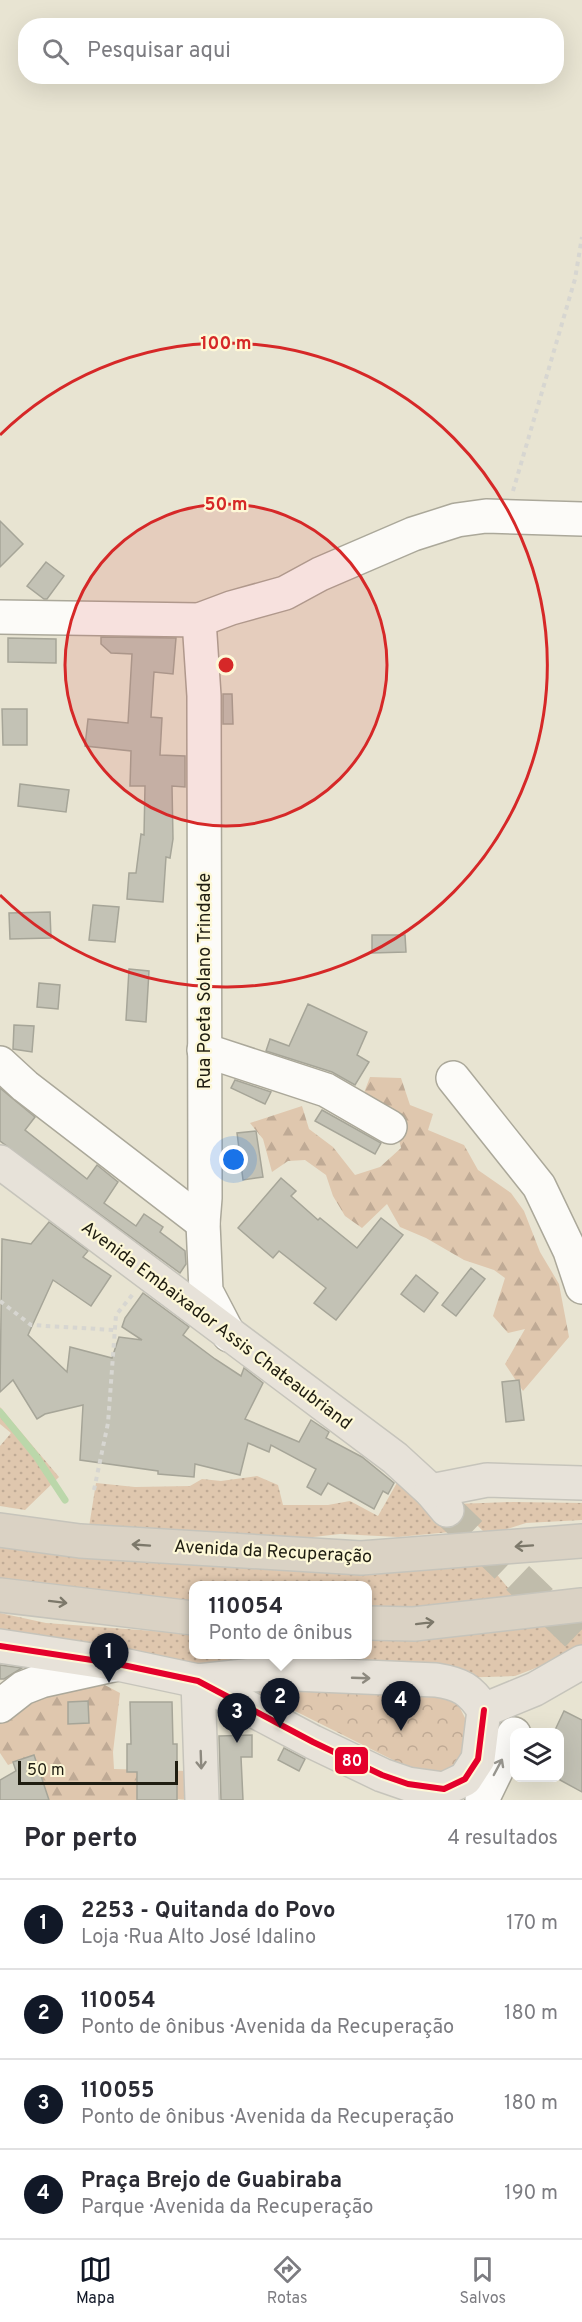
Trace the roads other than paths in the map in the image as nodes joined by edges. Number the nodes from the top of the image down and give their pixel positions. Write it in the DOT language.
graph roads {
  1 [pos="582,519"];
  2 [pos="0,617"];
  3 [pos="200,621"];
  4 [pos="204,1050"];
  5 [pos="0,1063"];
  6 [pos="453,1078"];
  7 [pos="390,1127"];
  8 [pos="0,1162"];
  9 [pos="203,1223"];
  10 [pos="582,1287"];
  11 [pos="229,1335"];
  12 [pos="582,1484"];
  13 [pos="0,1512"];
  14 [pos="0,1530"];
  15 [pos="80,1541"];
  16 [pos="582,1541"];
  17 [pos="0,1595"];
  18 [pos="582,1605"];
  19 [pos="189,1618"];
  20 [pos="372,1623"];
  21 [pos="0,1646"];
  22 [pos="581,1646"];
  23 [pos="118,1664"];
  24 [pos="211,1687"];
  25 [pos="535,1689"];
  26 [pos="0,1706"];
  27 [pos="484,1710"];
  28 [pos="517,1728"];
  29 [pos="510,1743"];
  30 [pos="202,1800"];
  31 [pos="482,1800"];
  1 -- 3 [label="street"];
  2 -- 3 [label="street"];
  3 -- 4 [label="street, Rua Poeta Solano Trindade"];
  4 -- 7 [label="street"];
  4 -- 9 [label="street, Rua Poeta Solano Trindade"];
  5 -- 9 [label="street"];
  6 -- 10 [label="street"];
  8 -- 11 [label="main road, Avenida Embaixador Assis Chateaubriand"];
  9 -- 11 [label="street, Rua Poeta Solano Trindade"];
  11 -- 12 [label="main road, Avenida Embaixador Assis Chateaubriand"];
  13 -- 15 [label="highway"];
  14 -- 15 [label="highway, Avenida da Recuperação"];
  16 -- 15 [label="highway, Avenida da Recuperação, one-way"];
  17 -- 19 [label="highway, one-way"];
  20 -- 18 [label="highway, one-way"];
  21 -- 23 [label="main road"];
  22 -- 25 [label="main road"];
  23 -- 24 [label="main road"];
  23 -- 26 [label="street"];
  24 -- 27 [label="main road, one-way"];
  24 -- 27 [label="main road"];
  24 -- 30 [label="main road, one-way"];
  25 -- 27 [label="main road"];
  25 -- 28 [label="street"];
  31 -- 29 [label="street, one-way"];
}
